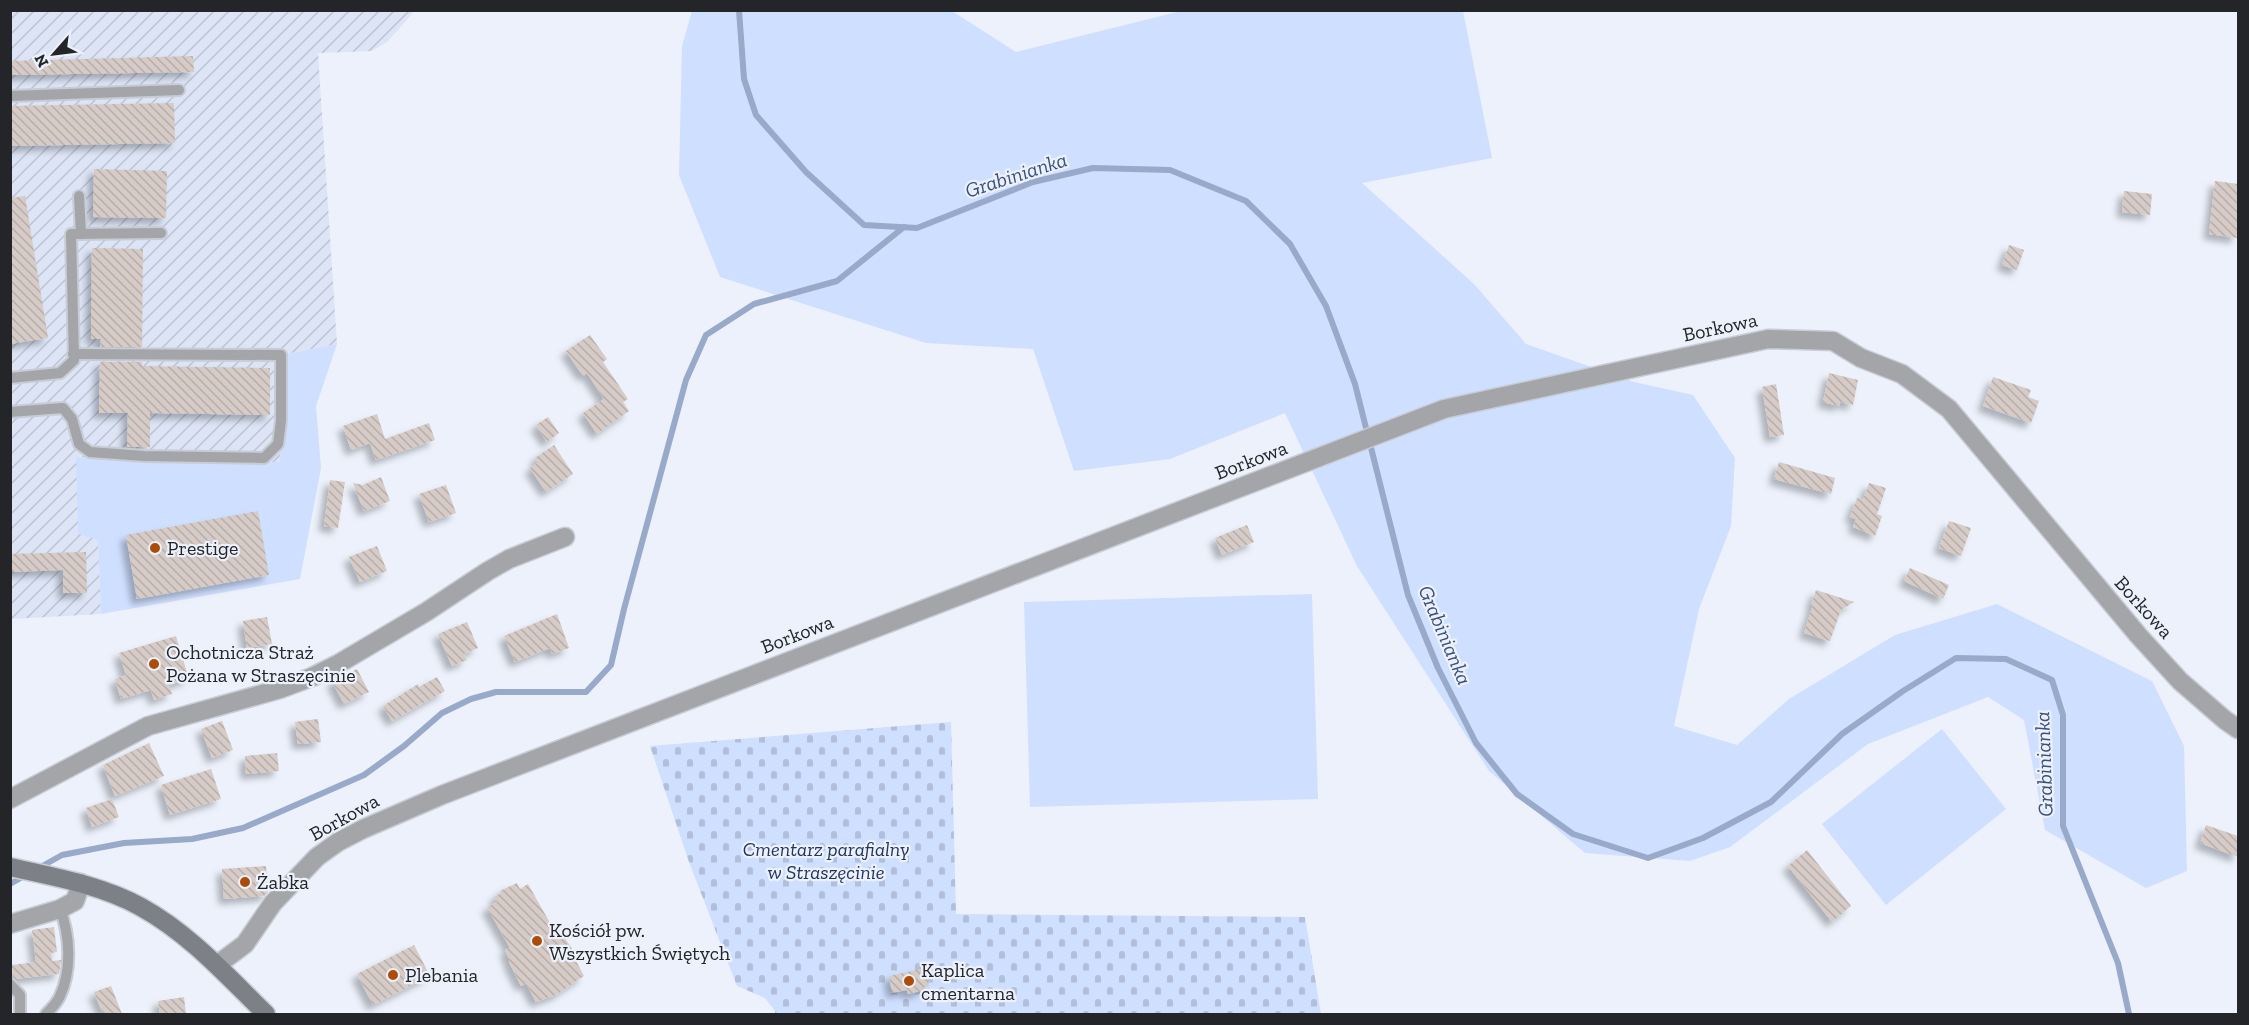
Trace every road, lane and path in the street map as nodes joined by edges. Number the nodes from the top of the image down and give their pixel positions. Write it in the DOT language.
graph roads {
  1 [pos="179,90"];
  2 [pos="10,96"];
  3 [pos="79,195"];
  4 [pos="160,233"];
  5 [pos="81,234"];
  6 [pos="73,354"];
  7 [pos="10,378"];
  8 [pos="10,412"];
  9 [pos="565,537"];
  10 [pos="2238,729"];
  11 [pos="10,799"];
  12 [pos="10,867"];
  13 [pos="81,883"];
  14 [pos="60,909"];
  15 [pos="10,924"];
  16 [pos="217,964"];
  17 [pos="10,984"];
  18 [pos="254,1007"];
  19 [pos="20,1014"];
  20 [pos="46,1014"];
  21 [pos="266,1014"];
  1 -- 2 [label="lane"];
  3 -- 5 [label="lane"];
  4 -- 5 [label="lane"];
  5 -- 6 [label="lane"];
  6 -- 7 [label="lane"];
  6 -- 8 [label="lane"];
  9 -- 11 [label="street"];
  10 -- 16 [label="street, Borkowa"];
  12 -- 13 [label="street"];
  13 -- 14 [label="street"];
  13 -- 16 [label="street"];
  14 -- 15 [label="street"];
  14 -- 20 [label="lane"];
  16 -- 18 [label="street"];
  17 -- 19 [label="lane"];
  18 -- 21 [label="street"];
}
